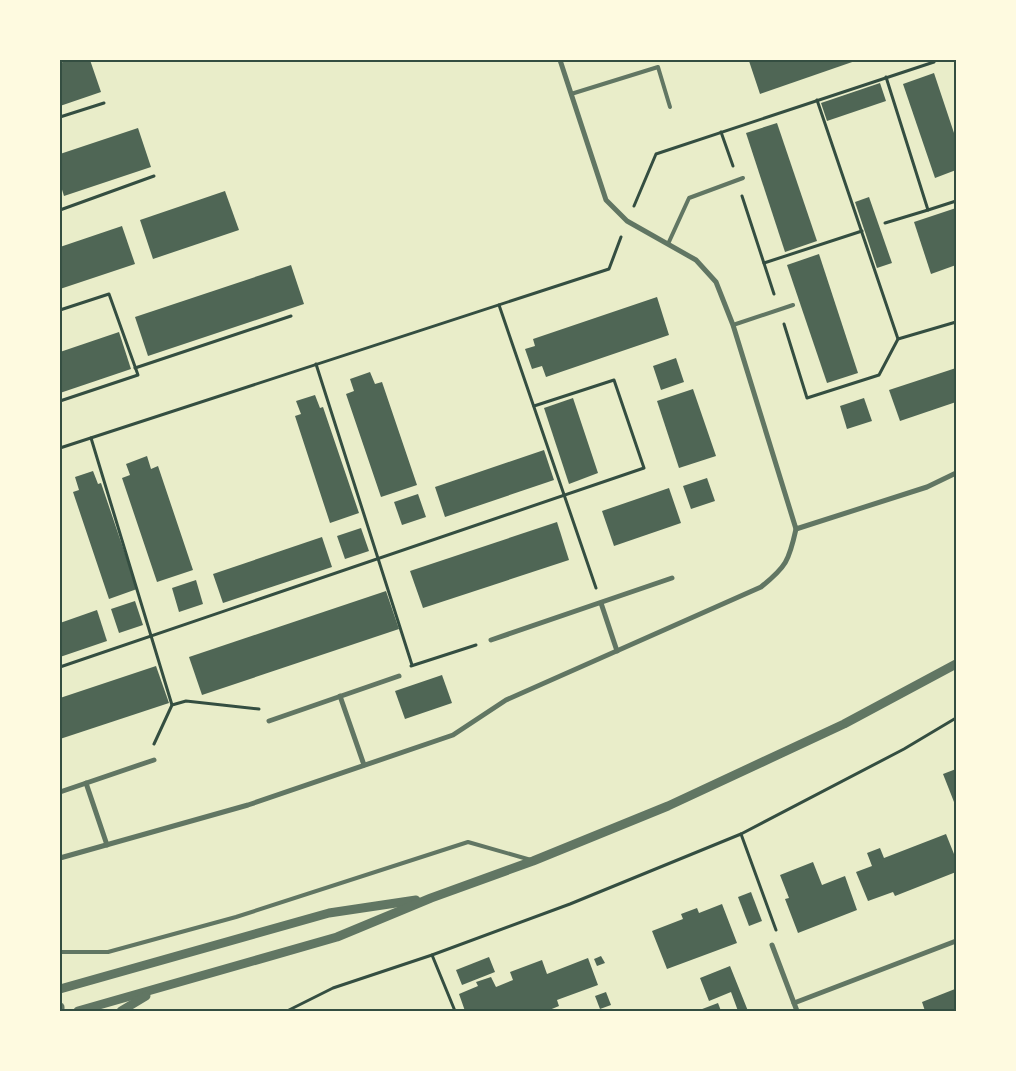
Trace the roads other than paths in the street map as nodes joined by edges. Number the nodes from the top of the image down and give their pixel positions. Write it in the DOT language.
graph roads {
  1 [pos="560,60"];
  2 [pos="572,94"];
  3 [pos="670,107"];
  4 [pos="743,178"];
  5 [pos="668,244"];
  6 [pos="793,305"];
  7 [pos="733,325"];
  8 [pos="956,473"];
  9 [pos="796,529"];
  10 [pos="672,578"];
  11 [pos="601,603"];
  12 [pos="491,640"];
  13 [pos="617,651"];
  14 [pos="956,664"];
  15 [pos="399,676"];
  16 [pos="340,696"];
  17 [pos="269,721"];
  18 [pos="154,760"];
  19 [pos="364,765"];
  20 [pos="86,783"];
  21 [pos="60,792"];
  22 [pos="107,845"];
  23 [pos="60,858"];
  24 [pos="533,861"];
  25 [pos="431,898"];
  26 [pos="956,941"];
  27 [pos="772,945"];
  28 [pos="60,952"];
  29 [pos="60,989"];
  30 [pos="156,990"];
  31 [pos="794,1003"];
  32 [pos="60,1007"];
  33 [pos="60,1011"];
  34 [pos="78,1011"];
  35 [pos="121,1011"];
  36 [pos="797,1011"];
  1 -- 2 [label="street"];
  2 -- 3 [label="lane"];
  2 -- 5 [label="street"];
  4 -- 5 [label="lane"];
  5 -- 7 [label="street"];
  6 -- 7 [label="lane"];
  7 -- 9 [label="street"];
  8 -- 9 [label="street"];
  9 -- 13 [label="street"];
  10 -- 11 [label="street"];
  11 -- 12 [label="street"];
  11 -- 13 [label="street"];
  13 -- 19 [label="street"];
  14 -- 24 [label="street"];
  15 -- 16 [label="street"];
  16 -- 17 [label="street"];
  16 -- 19 [label="street"];
  18 -- 20 [label="street"];
  19 -- 22 [label="street"];
  20 -- 21 [label="street"];
  20 -- 22 [label="street"];
  22 -- 23 [label="street"];
  24 -- 25 [label="street"];
  24 -- 28 [label="lane"];
  25 -- 29 [label="street"];
  25 -- 30 [label="street"];
  26 -- 31 [label="street"];
  27 -- 31 [label="street"];
  30 -- 34 [label="street"];
  30 -- 35 [label="street"];
  31 -- 36 [label="street"];
  32 -- 33 [label="street"];
}
